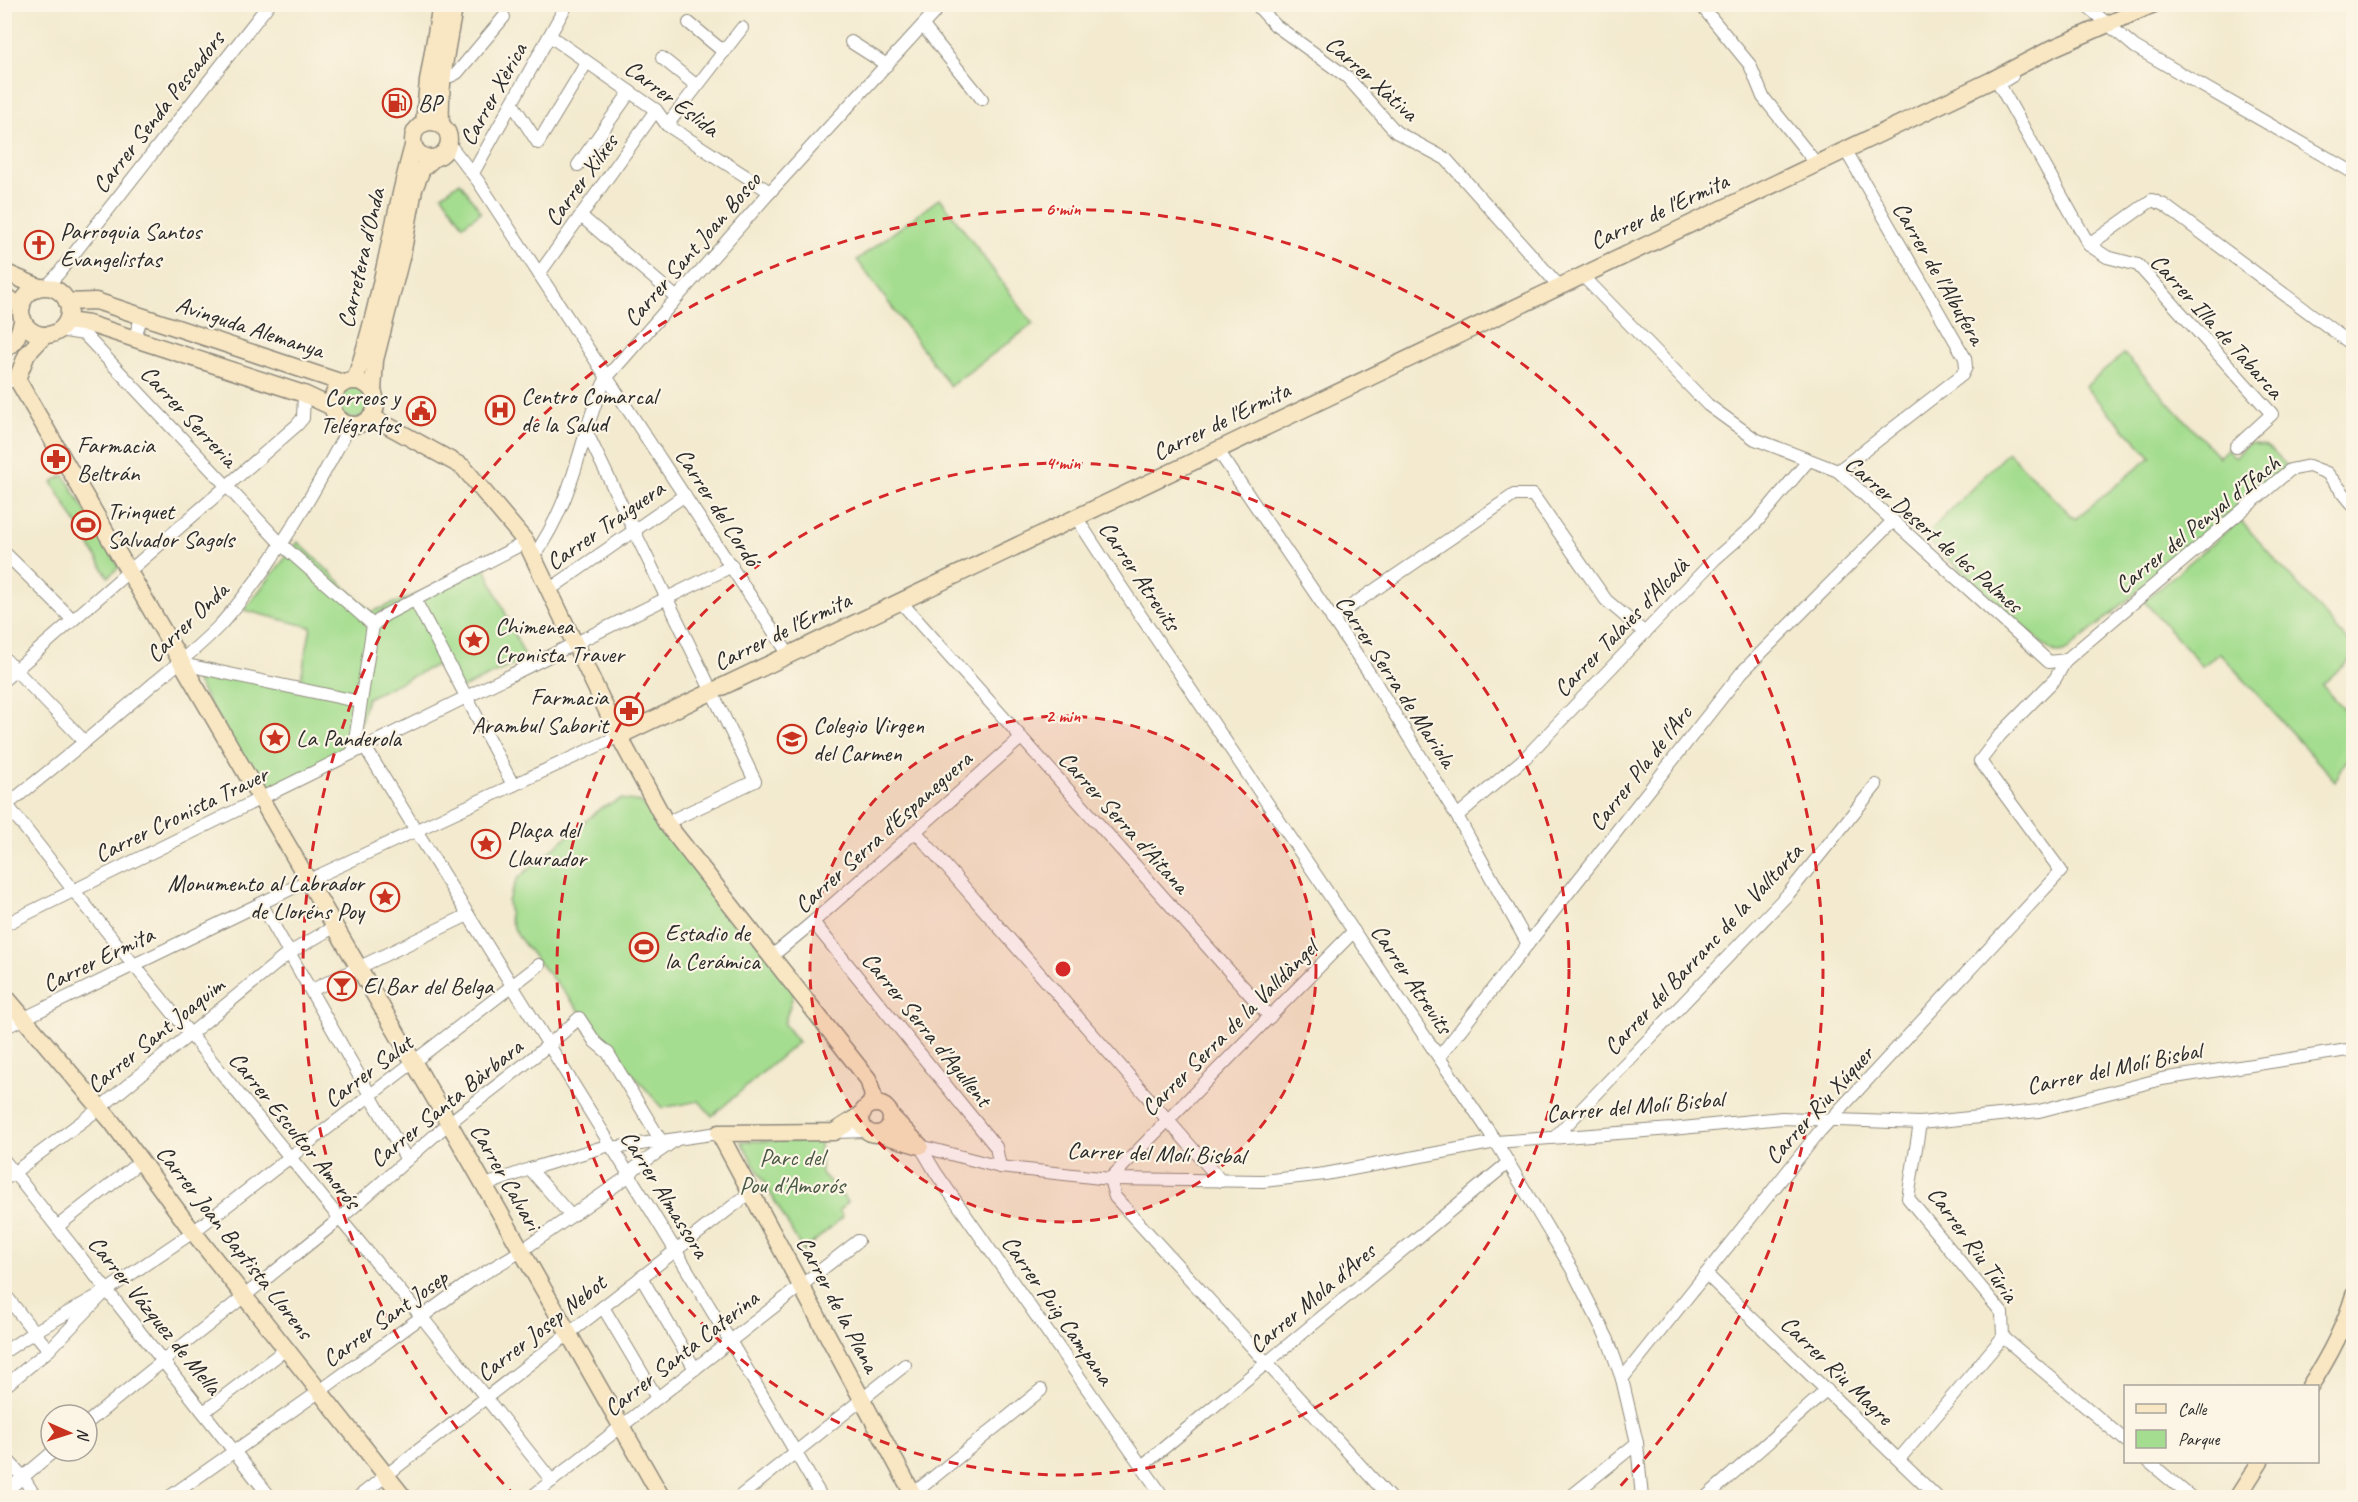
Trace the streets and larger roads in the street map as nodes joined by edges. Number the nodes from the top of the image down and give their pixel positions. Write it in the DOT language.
graph roads {
  1 [pos="269,4"];
  2 [pos="441,4"];
  3 [pos="455,4"];
  4 [pos="567,4"];
  5 [pos="942,4"];
  6 [pos="1256,4"];
  7 [pos="1700,4"];
  8 [pos="2084,4"];
  9 [pos="2154,4"];
  10 [pos="504,17"];
  11 [pos="689,24"];
  12 [pos="923,26"];
  13 [pos="2108,26"];
  14 [pos="742,28"];
  15 [pos="549,36"];
  16 [pos="851,42"];
  17 [pos="2053,48"];
  18 [pos="724,52"];
  19 [pos="662,58"];
  20 [pos="587,62"];
  21 [pos="887,65"];
  22 [pos="442,75"];
  23 [pos="697,86"];
  24 [pos="630,92"];
  25 [pos="982,99"];
  26 [pos="512,103"];
  27 [pos="656,110"];
  28 [pos="423,123"];
  29 [pos="441,125"];
  30 [pos="667,125"];
  31 [pos="449,144"];
  32 [pos="413,146"];
  33 [pos="1845,149"];
  34 [pos="433,159"];
  35 [pos="1816,163"];
  36 [pos="578,165"];
  37 [pos="473,173"];
  38 [pos="2354,173"];
  39 [pos="770,192"];
  40 [pos="581,216"];
  41 [pos="2089,245"];
  42 [pos="4,272"];
  43 [pos="539,274"];
  44 [pos="1582,275"];
  45 [pos="1559,286"];
  46 [pos="54,288"];
  47 [pos="4,296"];
  48 [pos="676,297"];
  49 [pos="142,316"];
  50 [pos="33,329"];
  51 [pos="134,339"];
  52 [pos="2354,346"];
  53 [pos="608,377"];
  54 [pos="11,381"];
  55 [pos="349,382"];
  56 [pos="373,391"];
  57 [pos="304,394"];
  58 [pos="332,407"];
  59 [pos="372,417"];
  60 [pos="350,425"];
  61 [pos="586,431"];
  62 [pos="2236,447"];
  63 [pos="1217,449"];
  64 [pos="1808,461"];
  65 [pos="1838,471"];
  66 [pos="227,488"];
  67 [pos="685,495"];
  68 [pos="2354,506"];
  69 [pos="1076,517"];
  70 [pos="1893,521"];
  71 [pos="635,532"];
  72 [pos="282,545"];
  73 [pos="530,550"];
  74 [pos="4,552"];
  75 [pos="732,566"];
  76 [pos="128,572"];
  77 [pos="549,590"];
  78 [pos="667,598"];
  79 [pos="415,600"];
  80 [pos="900,601"];
  81 [pos="72,619"];
  82 [pos="1332,619"];
  83 [pos="373,626"];
  84 [pos="1645,633"];
  85 [pos="575,643"];
  86 [pos="789,655"];
  87 [pos="4,658"];
  88 [pos="2066,660"];
  89 [pos="181,663"];
  90 [pos="16,669"];
  91 [pos="4,680"];
  92 [pos="712,691"];
  93 [pos="466,697"];
  94 [pos="361,702"];
  95 [pos="619,736"];
  96 [pos="1021,738"];
  97 [pos="85,742"];
  98 [pos="365,747"];
  99 [pos="353,753"];
  100 [pos="513,785"];
  101 [pos="1876,785"];
  102 [pos="260,799"];
  103 [pos="5,804"];
  104 [pos="1457,816"];
  105 [pos="666,823"];
  106 [pos="416,830"];
  107 [pos="915,831"];
  108 [pos="2061,872"];
  109 [pos="308,881"];
  110 [pos="74,891"];
  111 [pos="262,904"];
  112 [pos="468,915"];
  113 [pos="813,922"];
  114 [pos="4,925"];
  115 [pos="334,927"];
  116 [pos="1354,931"];
  117 [pos="1528,944"];
  118 [pos="289,953"];
  119 [pos="772,956"];
  120 [pos="134,965"];
  121 [pos="539,965"];
  122 [pos="358,968"];
  123 [pos="512,987"];
  124 [pos="312,990"];
  125 [pos="4,995"];
  126 [pos="1270,1017"];
  127 [pos="24,1019"];
  128 [pos="4,1028"];
  129 [pos="189,1033"];
  130 [pos="549,1047"];
  131 [pos="2354,1049"];
  132 [pos="1439,1057"];
  133 [pos="413,1063"];
  134 [pos="370,1094"];
  135 [pos="100,1108"];
  136 [pos="866,1109"];
  137 [pos="891,1116"];
  138 [pos="1833,1119"];
  139 [pos="1168,1120"];
  140 [pos="1920,1123"];
  141 [pos="448,1124"];
  142 [pos="834,1132"];
  143 [pos="719,1133"];
  144 [pos="874,1133"];
  145 [pos="1555,1137"];
  146 [pos="677,1139"];
  147 [pos="661,1141"];
  148 [pos="1496,1142"];
  149 [pos="920,1146"];
  150 [pos="611,1147"];
  151 [pos="290,1157"];
  152 [pos="4,1160"];
  153 [pos="407,1160"];
  154 [pos="141,1161"];
  155 [pos="1509,1162"];
  156 [pos="1000,1167"];
  157 [pos="530,1169"];
  158 [pos="630,1175"];
  159 [pos="9,1176"];
  160 [pos="1110,1179"];
  161 [pos="1221,1181"];
  162 [pos="483,1186"];
  163 [pos="751,1192"];
  164 [pos="571,1216"];
  165 [pos="340,1219"];
  166 [pos="58,1226"];
  167 [pos="193,1232"];
  168 [pos="858,1241"];
  169 [pos="677,1250"];
  170 [pos="521,1251"];
  171 [pos="1706,1274"];
  172 [pos="641,1278"];
  173 [pos="801,1286"];
  174 [pos="106,1290"];
  175 [pos="4,1293"];
  176 [pos="2354,1295"];
  177 [pos="244,1297"];
  178 [pos="603,1307"];
  179 [pos="421,1316"];
  180 [pos="34,1332"];
  181 [pos="568,1334"];
  182 [pos="2003,1337"];
  183 [pos="729,1342"];
  184 [pos="286,1349"];
  185 [pos="49,1350"];
  186 [pos="4,1352"];
  187 [pos="163,1359"];
  188 [pos="1267,1363"];
  189 [pos="905,1365"];
  190 [pos="695,1369"];
  191 [pos="1622,1379"];
  192 [pos="2311,1385"];
  193 [pos="4,1387"];
  194 [pos="1041,1390"];
  195 [pos="1827,1390"];
  196 [pos="320,1391"];
  197 [pos="485,1398"];
  198 [pos="657,1398"];
  199 [pos="862,1399"];
  200 [pos="205,1411"];
  201 [pos="99,1413"];
  202 [pos="621,1427"];
  203 [pos="2124,1439"];
  204 [pos="1637,1443"];
  205 [pos="235,1450"];
  206 [pos="796,1452"];
  207 [pos="4,1456"];
  208 [pos="1900,1458"];
  209 [pos="40,1463"];
  210 [pos="2151,1463"];
  211 [pos="2259,1463"];
  212 [pos="1142,1466"];
  213 [pos="386,1475"];
  214 [pos="23,1477"];
  215 [pos="552,1481"];
  216 [pos="4,1493"];
  217 [pos="912,1496"];
  218 [pos="36,1497"];
  219 [pos="168,1497"];
  220 [pos="271,1497"];
  221 [pos="357,1497"];
  222 [pos="404,1497"];
  223 [pos="530,1497"];
  224 [pos="662,1497"];
  225 [pos="738,1497"];
  226 [pos="822,1497"];
  227 [pos="1164,1497"];
  228 [pos="1390,1497"];
  229 [pos="1569,1497"];
  230 [pos="1641,1497"];
  231 [pos="1705,1497"];
  232 [pos="1938,1497"];
  233 [pos="2192,1497"];
  234 [pos="2237,1497"];
  1 -- 46 [label="street, Carrer Senda Pescadors"];
  2 -- 28 [label="street"];
  3 -- 22 [label="street"];
  4 -- 15 [label="street, Carrer Xèrica"];
  5 -- 12 [label="street, Carrer Sant Joan Bosco"];
  6 -- 45 [label="street, Carrer Xàtiva"];
  7 -- 35 [label="street"];
  8 -- 13 [label="street"];
  9 -- 13 [label="street, Carrer de l'Ermita"];
  10 -- 22 [label="street"];
  11 -- 18 [label="street"];
  12 -- 21 [label="street, Carrer Sant Joan Bosco"];
  12 -- 25 [label="street"];
  13 -- 17 [label="street, Carrer de l'Ermita"];
  13 -- 38 [label="street"];
  14 -- 18 [label="street"];
  15 -- 20 [label="street, Carrer Eslida"];
  15 -- 26 [label="street, Carrer Xèrica"];
  16 -- 21 [label="street"];
  17 -- 33 [label="street, Carrer de l'Ermita"];
  17 -- 41 [label="street"];
  18 -- 23 [label="street"];
  19 -- 23 [label="street"];
  20 -- 24 [label="street, Carrer Eslida"];
  20 -- 26 [label="street"];
  21 -- 39 [label="street, Carrer Sant Joan Bosco"];
  22 -- 29 [label="street"];
  23 -- 30 [label="street"];
  24 -- 27 [label="street, Carrer Eslida"];
  24 -- 36 [label="street"];
  26 -- 37 [label="street, Carrer Xèrica"];
  27 -- 30 [label="street, Carrer Eslida"];
  27 -- 40 [label="street, Carrer Xilxes"];
  28 -- 29 [label="street"];
  28 -- 32 [label="street"];
  29 -- 31 [label="street"];
  30 -- 39 [label="street, Carrer Eslida"];
  31 -- 34 [label="street"];
  31 -- 37 [label="street, Carrer del Cordó"];
  32 -- 34 [label="street"];
  32 -- 55 [label="street, Carretera d'Onda"];
  33 -- 35 [label="street, Carrer de l'Ermita"];
  33 -- 65 [label="street, Carrer de l'Albufera"];
  34 -- 56 [label="street, Carretera d'Onda"];
  35 -- 44 [label="street, Carrer de l'Ermita"];
  37 -- 43 [label="street, Carrer del Cordó"];
  39 -- 48 [label="street, Carrer Sant Joan Bosco"];
  40 -- 43 [label="street, Carrer Xilxes"];
  40 -- 48 [label="street"];
  41 -- 52 [label="street"];
  41 -- 62 [label="street, Carrer Illa de Tabarca"];
  42 -- 46 [label="street, Avinguda Alemanya"];
  43 -- 53 [label="street, Carrer del Cordó"];
  44 -- 45 [label="street, Carrer de l'Ermita"];
  44 -- 64 [label="street, Carrer Desert de les Palmes"];
  45 -- 63 [label="street, Carrer de l'Ermita"];
  46 -- 49 [label="street, Avinguda Alemanya"];
  46 -- 50 [label="street"];
  46 -- 50 [label="street"];
  47 -- 50 [label="street, Avinguda Alemanya"];
  48 -- 53 [label="street, Carrer Sant Joan Bosco"];
  49 -- 51 [label="street, Avinguda Alemanya"];
  49 -- 55 [label="street, Avinguda Alemanya"];
  50 -- 51 [label="street, Avinguda Alemanya"];
  50 -- 54 [label="street"];
  50 -- 66 [label="street, Carrer Serreria"];
  51 -- 57 [label="street, Avinguda Alemanya"];
  53 -- 61 [label="street, Carrer Sant Joan Bosco"];
  53 -- 67 [label="street, Carrer del Cordó"];
  54 -- 76 [label="street, Carrer Calvari"];
  55 -- 56 [label="street"];
  55 -- 58 [label="street"];
  56 -- 59 [label="street"];
  57 -- 58 [label="street, Avinguda Alemanya"];
  57 -- 66 [label="street"];
  58 -- 60 [label="street"];
  59 -- 60 [label="street"];
  59 -- 73 [label="street"];
  60 -- 72 [label="street, Carrer Onda"];
  61 -- 71 [label="street"];
  61 -- 73 [label="street, Carrer Sant Joan Bosco"];
  63 -- 69 [label="street, Carrer de l'Ermita"];
  63 -- 82 [label="street, Carrer Serra de Mariola"];
  64 -- 65 [label="street, Carrer Desert de les Palmes"];
  64 -- 84 [label="street, Carrer Talaies d'Alcalà"];
  65 -- 70 [label="street, Carrer Desert de les Palmes"];
  66 -- 72 [label="street, Carrer Serreria"];
  66 -- 76 [label="street"];
  67 -- 71 [label="street, Carrer Traiguera"];
  67 -- 75 [label="street, Carrer del Cordó"];
  68 -- 88 [label="street, Carrer del Penyal d'Ifach"];
  69 -- 80 [label="street, Carrer de l'Ermita"];
  69 -- 116 [label="street, Carrer Atrevits"];
  70 -- 88 [label="street, Carrer Desert de les Palmes"];
  70 -- 117 [label="street, Carrer Pla de l'Arc"];
  71 -- 77 [label="street, Carrer Traiguera"];
  71 -- 78 [label="street"];
  72 -- 83 [label="street, Carrer Serreria"];
  72 -- 89 [label="street, Carrer Onda"];
  73 -- 77 [label="street"];
  73 -- 79 [label="street"];
  74 -- 81 [label="street"];
  75 -- 78 [label="street, Carrer Cronista Traver"];
  75 -- 86 [label="street, Carrer del Cordó"];
  76 -- 81 [label="street"];
  76 -- 89 [label="street, Carrer Calvari"];
  77 -- 85 [label="street"];
  78 -- 85 [label="street, Carrer Cronista Traver"];
  78 -- 92 [label="street"];
  79 -- 83 [label="street"];
  79 -- 93 [label="street"];
  80 -- 86 [label="street, Carrer de l'Ermita"];
  80 -- 96 [label="street, Carrer Serra d'Aitana"];
  81 -- 90 [label="street"];
  82 -- 84 [label="street"];
  82 -- 104 [label="street, Carrer Serra de Mariola"];
  83 -- 94 [label="street"];
  84 -- 104 [label="street, Carrer Talaies d'Alcalà"];
  85 -- 93 [label="street, Carrer Cronista Traver"];
  85 -- 95 [label="street"];
  86 -- 92 [label="street, Carrer de l'Ermita"];
  87 -- 90 [label="street"];
  88 -- 108 [label="street, Carrer del Penyal d'Ifach"];
  89 -- 94 [label="street"];
  89 -- 97 [label="street, Carrer Onda"];
  89 -- 102 [label="street, Carrer Calvari"];
  90 -- 91 [label="street"];
  90 -- 97 [label="street"];
  92 -- 95 [label="street, Carrer de l'Ermita"];
  92 -- 105 [label="street"];
  93 -- 98 [label="street, Carrer Cronista Traver"];
  93 -- 100 [label="street"];
  94 -- 99 [label="street"];
  95 -- 100 [label="street, Carrer de l'Ermita"];
  95 -- 105 [label="street"];
  96 -- 107 [label="street, Carrer Serra d'Espaneguera"];
  96 -- 126 [label="street, Carrer Serra d'Aitana"];
  97 -- 103 [label="street, Carrer Onda"];
  98 -- 99 [label="street, Carrer Cronista Traver"];
  98 -- 106 [label="street"];
  99 -- 102 [label="street, Carrer Cronista Traver"];
  100 -- 106 [label="street, Carrer de l'Ermita"];
  101 -- 145 [label="street, Carrer del Barranc de la Valltorta"];
  102 -- 109 [label="street, Carrer Calvari"];
  102 -- 110 [label="street, Carrer Cronista Traver"];
  103 -- 110 [label="street, Carrer Escultor Amorós"];
  104 -- 117 [label="street, Carrer Serra de Mariola"];
  105 -- 119 [label="street"];
  106 -- 109 [label="street, Carrer de l'Ermita"];
  106 -- 112 [label="street"];
  107 -- 113 [label="street, Carrer Serra d'Espaneguera"];
  107 -- 139 [label="street"];
  108 -- 138 [label="street, Carrer Riu Xúquer"];
  109 -- 111 [label="street, Carrer Ermita"];
  109 -- 115 [label="street, Carrer Calvari"];
  110 -- 114 [label="street, Carrer Cronista Traver"];
  110 -- 120 [label="street, Carrer Escultor Amorós"];
  111 -- 118 [label="street"];
  111 -- 120 [label="street, Carrer Ermita"];
  112 -- 122 [label="street"];
  112 -- 123 [label="street, Carrer Almassora"];
  113 -- 119 [label="street, Carrer Serra d'Espaneguera"];
  113 -- 156 [label="street, Carrer Serra d'Agullent"];
  115 -- 118 [label="street, Carrer Sant Joaquim"];
  115 -- 122 [label="street, Carrer Calvari"];
  116 -- 126 [label="street, Carrer Serra de la Valldàngel"];
  116 -- 132 [label="street, Carrer Atrevits"];
  117 -- 132 [label="street, Carrer Pla de l'Arc"];
  118 -- 124 [label="street"];
  118 -- 129 [label="street, Carrer Sant Joaquim"];
  119 -- 136 [label="street"];
  120 -- 127 [label="street, Carrer Ermita"];
  120 -- 129 [label="street, Carrer Escultor Amorós"];
  121 -- 123 [label="street, Carrer Salut"];
  122 -- 124 [label="street"];
  122 -- 133 [label="street, Carrer Calvari"];
  123 -- 130 [label="street, Carrer Almassora"];
  123 -- 133 [label="street, Carrer Salut"];
  124 -- 134 [label="street"];
  125 -- 127 [label="street, Carrer Joan Baptista Llorens"];
  126 -- 139 [label="street, Carrer Serra de la Valldàngel"];
  127 -- 128 [label="street, Carrer Ermita"];
  127 -- 135 [label="street, Carrer Joan Baptista Llorens"];
  129 -- 135 [label="street, Carrer Sant Joaquim"];
  129 -- 151 [label="street, Carrer Escultor Amorós"];
  130 -- 141 [label="street, Carrer Santa Bàrbara"];
  130 -- 147 [label="street, Carrer Santa Bàrbara"];
  130 -- 150 [label="street, Carrer Almassora"];
  131 -- 140 [label="street, Carrer del Molí Bisbal"];
  132 -- 148 [label="street, Carrer Atrevits"];
  133 -- 134 [label="street, Carrer Salut"];
  133 -- 141 [label="street, Carrer Calvari"];
  134 -- 151 [label="street, Carrer Salut"];
  134 -- 153 [label="street"];
  135 -- 154 [label="street, Carrer Joan Baptista Llorens"];
  135 -- 159 [label="street, Carrer Sant Joaquim"];
  136 -- 137 [label="street"];
  136 -- 142 [label="street"];
  136 -- 144 [label="street"];
  137 -- 144 [label="street"];
  137 -- 149 [label="street"];
  138 -- 140 [label="street, Carrer del Molí Bisbal"];
  138 -- 145 [label="street, Carrer del Molí Bisbal"];
  138 -- 171 [label="street, Carrer Riu Xúquer"];
  139 -- 160 [label="street, Carrer Serra de la Valldàngel"];
  139 -- 161 [label="street"];
  140 -- 182 [label="street, Carrer Riu Túria"];
  141 -- 153 [label="street, Carrer Santa Bàrbara"];
  141 -- 162 [label="street, Carrer Calvari"];
  142 -- 143 [label="street, Carrer del Molí Bisbal"];
  142 -- 144 [label="street, Carrer del Molí Bisbal"];
  143 -- 146 [label="street, Carrer del Molí Bisbal"];
  143 -- 163 [label="street, Carrer de la Plana"];
  144 -- 149 [label="street, Carrer del Molí Bisbal"];
  145 -- 148 [label="street, Carrer del Molí Bisbal"];
  146 -- 147 [label="street, Carrer del Molí Bisbal"];
  146 -- 158 [label="street, Carrer Sant Josep"];
  147 -- 150 [label="street, Carrer del Molí Bisbal"];
  148 -- 155 [label="street, Carrer Atrevits"];
  148 -- 161 [label="street, Carrer del Molí Bisbal"];
  149 -- 156 [label="street, Carrer del Molí Bisbal"];
  149 -- 212 [label="street, Carrer Puig Campana"];
  150 -- 157 [label="street, Carrer del Molí Bisbal"];
  150 -- 158 [label="street, Carrer Almassora"];
  151 -- 165 [label="street, Carrer Escultor Amorós"];
  151 -- 167 [label="street, Carrer Salut"];
  152 -- 159 [label="street, Carrer Vázquez de Mella"];
  153 -- 165 [label="street, Carrer Santa Bàrbara"];
  154 -- 166 [label="street"];
  154 -- 167 [label="street, Carrer Joan Baptista Llorens"];
  155 -- 188 [label="street, Carrer Mola d'Ares"];
  155 -- 191 [label="street, Carrer Atrevits"];
  156 -- 160 [label="street, Carrer del Molí Bisbal"];
  157 -- 162 [label="street, Carrer del Molí Bisbal"];
  157 -- 164 [label="street"];
  158 -- 164 [label="street, Carrer Sant Josep"];
  158 -- 169 [label="street, Carrer Almassora"];
  159 -- 166 [label="street, Carrer Vázquez de Mella"];
  160 -- 161 [label="street, Carrer del Molí Bisbal"];
  160 -- 188 [label="street"];
  162 -- 170 [label="street, Carrer Calvari"];
  163 -- 169 [label="street, Carrer Josep Nebot"];
  163 -- 173 [label="street, Carrer de la Plana"];
  164 -- 170 [label="street, Carrer Sant Josep"];
  165 -- 177 [label="street, Carrer Santa Bàrbara"];
  165 -- 179 [label="street, Carrer Escultor Amorós"];
  166 -- 174 [label="street, Carrer Vázquez de Mella"];
  167 -- 174 [label="street, Carrer Salut"];
  167 -- 177 [label="street, Carrer Joan Baptista Llorens"];
  168 -- 173 [label="street, Carrer Santa Caterina"];
  169 -- 172 [label="street, Carrer Josep Nebot"];
  169 -- 183 [label="street, Carrer Almassora"];
  170 -- 179 [label="street, Carrer Sant Josep"];
  170 -- 181 [label="street, Carrer Calvari"];
  171 -- 191 [label="street, Carrer Riu Xúquer"];
  171 -- 195 [label="street, Carrer Riu Magre"];
  172 -- 178 [label="street, Carrer Josep Nebot"];
  172 -- 190 [label="street"];
  173 -- 183 [label="street, Carrer Santa Caterina"];
  173 -- 199 [label="street, Carrer de la Plana"];
  174 -- 180 [label="street"];
  174 -- 185 [label="street"];
  174 -- 187 [label="street, Carrer Vázquez de Mella"];
  175 -- 180 [label="street"];
  176 -- 192 [label="street"];
  177 -- 184 [label="street, Carrer Joan Baptista Llorens"];
  177 -- 187 [label="street, Carrer Santa Bàrbara"];
  178 -- 181 [label="street, Carrer Josep Nebot"];
  178 -- 198 [label="street"];
  179 -- 196 [label="street, Carrer Sant Josep"];
  179 -- 197 [label="street, Carrer Escultor Amorós"];
  180 -- 185 [label="street"];
  180 -- 186 [label="street"];
  181 -- 197 [label="street, Carrer Josep Nebot"];
  181 -- 202 [label="street, Carrer Calvari"];
  182 -- 203 [label="street, Carrer Riu Túria"];
  182 -- 208 [label="street"];
  183 -- 190 [label="street, Carrer Santa Caterina"];
  183 -- 206 [label="street, Carrer Almassora"];
  184 -- 196 [label="street, Carrer Joan Baptista Llorens"];
  184 -- 200 [label="street"];
  185 -- 193 [label="street"];
  187 -- 200 [label="street, Carrer Vázquez de Mella"];
  187 -- 201 [label="street, Carrer Santa Bàrbara"];
  188 -- 212 [label="street, Carrer Mola d'Ares"];
  188 -- 228 [label="street"];
  189 -- 199 [label="street"];
  190 -- 198 [label="street, Carrer Santa Caterina"];
  191 -- 204 [label="street, Carrer Atrevits"];
  194 -- 217 [label="street"];
  195 -- 208 [label="street, Carrer Riu Magre"];
  195 -- 231 [label="street"];
  196 -- 205 [label="street, Carrer Sant Josep"];
  196 -- 213 [label="street, Carrer Joan Baptista Llorens"];
  197 -- 213 [label="street, Carrer Josep Nebot"];
  197 -- 215 [label="street, Carrer Escultor Amorós"];
  198 -- 202 [label="street, Carrer Santa Caterina"];
  199 -- 206 [label="street"];
  199 -- 217 [label="street, Carrer de la Plana"];
  200 -- 205 [label="street, Carrer Vázquez de Mella"];
  202 -- 215 [label="street, Carrer Santa Caterina"];
  202 -- 224 [label="street, Carrer Calvari"];
  204 -- 229 [label="street"];
  204 -- 230 [label="street, Carrer Atrevits"];
  205 -- 219 [label="street, Carrer Sant Josep"];
  205 -- 220 [label="street, Carrer Vázquez de Mella"];
  206 -- 225 [label="street"];
  206 -- 226 [label="street, Carrer Almassora"];
  207 -- 214 [label="street"];
  208 -- 232 [label="street, Carrer Riu Magre"];
  209 -- 214 [label="street"];
  210 -- 233 [label="street"];
  211 -- 234 [label="street"];
  212 -- 227 [label="street, Carrer Puig Campana"];
  213 -- 221 [label="street, Carrer Josep Nebot"];
  213 -- 222 [label="street, Carrer Joan Baptista Llorens"];
  214 -- 216 [label="street"];
  214 -- 218 [label="street"];
  215 -- 223 [label="street, Carrer Santa Caterina"];
}
